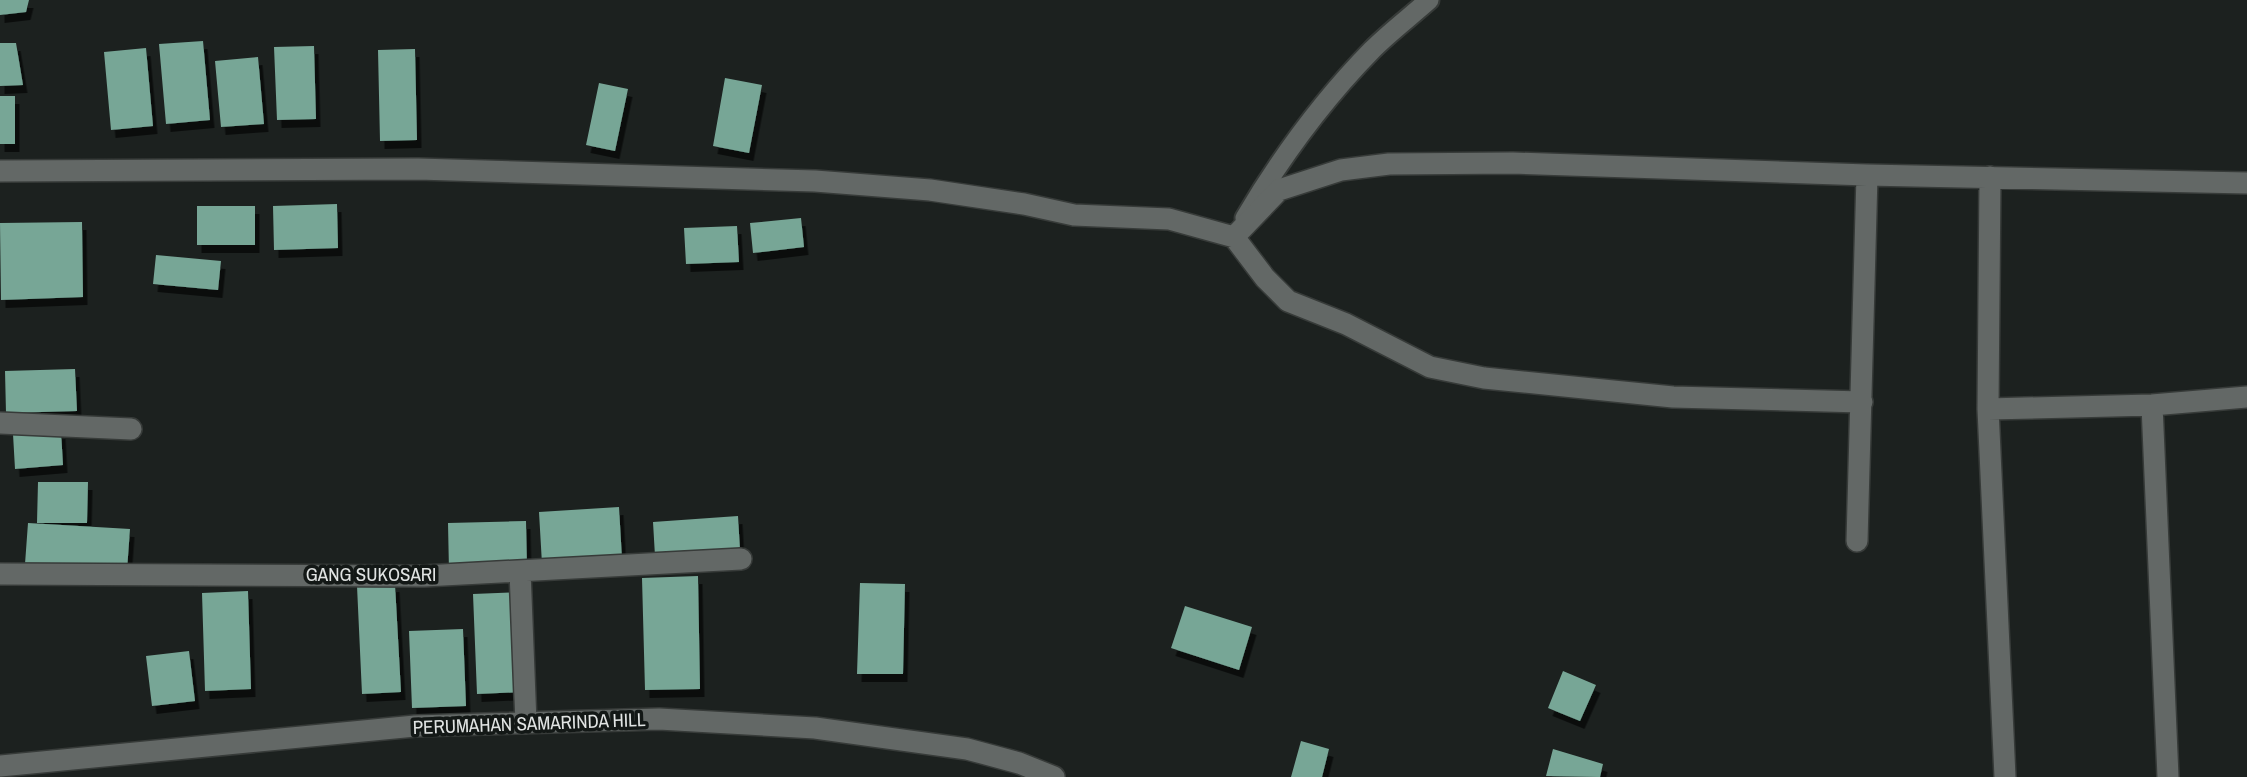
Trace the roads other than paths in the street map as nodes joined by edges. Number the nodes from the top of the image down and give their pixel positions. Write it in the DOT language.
graph roads {
  1 [pos="1429,0"];
  2 [pos="0,171"];
  3 [pos="1867,175"];
  4 [pos="1990,177"];
  5 [pos="2247,183"];
  6 [pos="1234,237"];
  7 [pos="2247,397"];
  8 [pos="1862,402"];
  9 [pos="2152,405"];
  10 [pos="1988,410"];
  11 [pos="0,423"];
  12 [pos="131,429"];
  13 [pos="1857,541"];
  14 [pos="741,559"];
  15 [pos="520,571"];
  16 [pos="0,574"];
  17 [pos="526,723"];
  18 [pos="0,766"];
  19 [pos="1054,777"];
  20 [pos="2006,777"];
  21 [pos="2168,777"];
  1 -- 6 [label="lane"];
  2 -- 6 [label="street"];
  3 -- 4 [label="street"];
  3 -- 6 [label="street"];
  3 -- 8 [label="street"];
  4 -- 5 [label="street"];
  4 -- 10 [label="street"];
  6 -- 8 [label="street"];
  7 -- 9 [label="street"];
  8 -- 13 [label="street"];
  9 -- 10 [label="street"];
  9 -- 21 [label="street"];
  10 -- 20 [label="street"];
  11 -- 12 [label="street"];
  14 -- 15 [label="street, GANG SUKOSARI"];
  15 -- 16 [label="street, GANG SUKOSARI"];
  15 -- 17 [label="street"];
  17 -- 18 [label="street, PERUMAHAN SAMARINDA HILL"];
  17 -- 19 [label="street, PERUMAHAN SAMARINDA HILL"];
}
